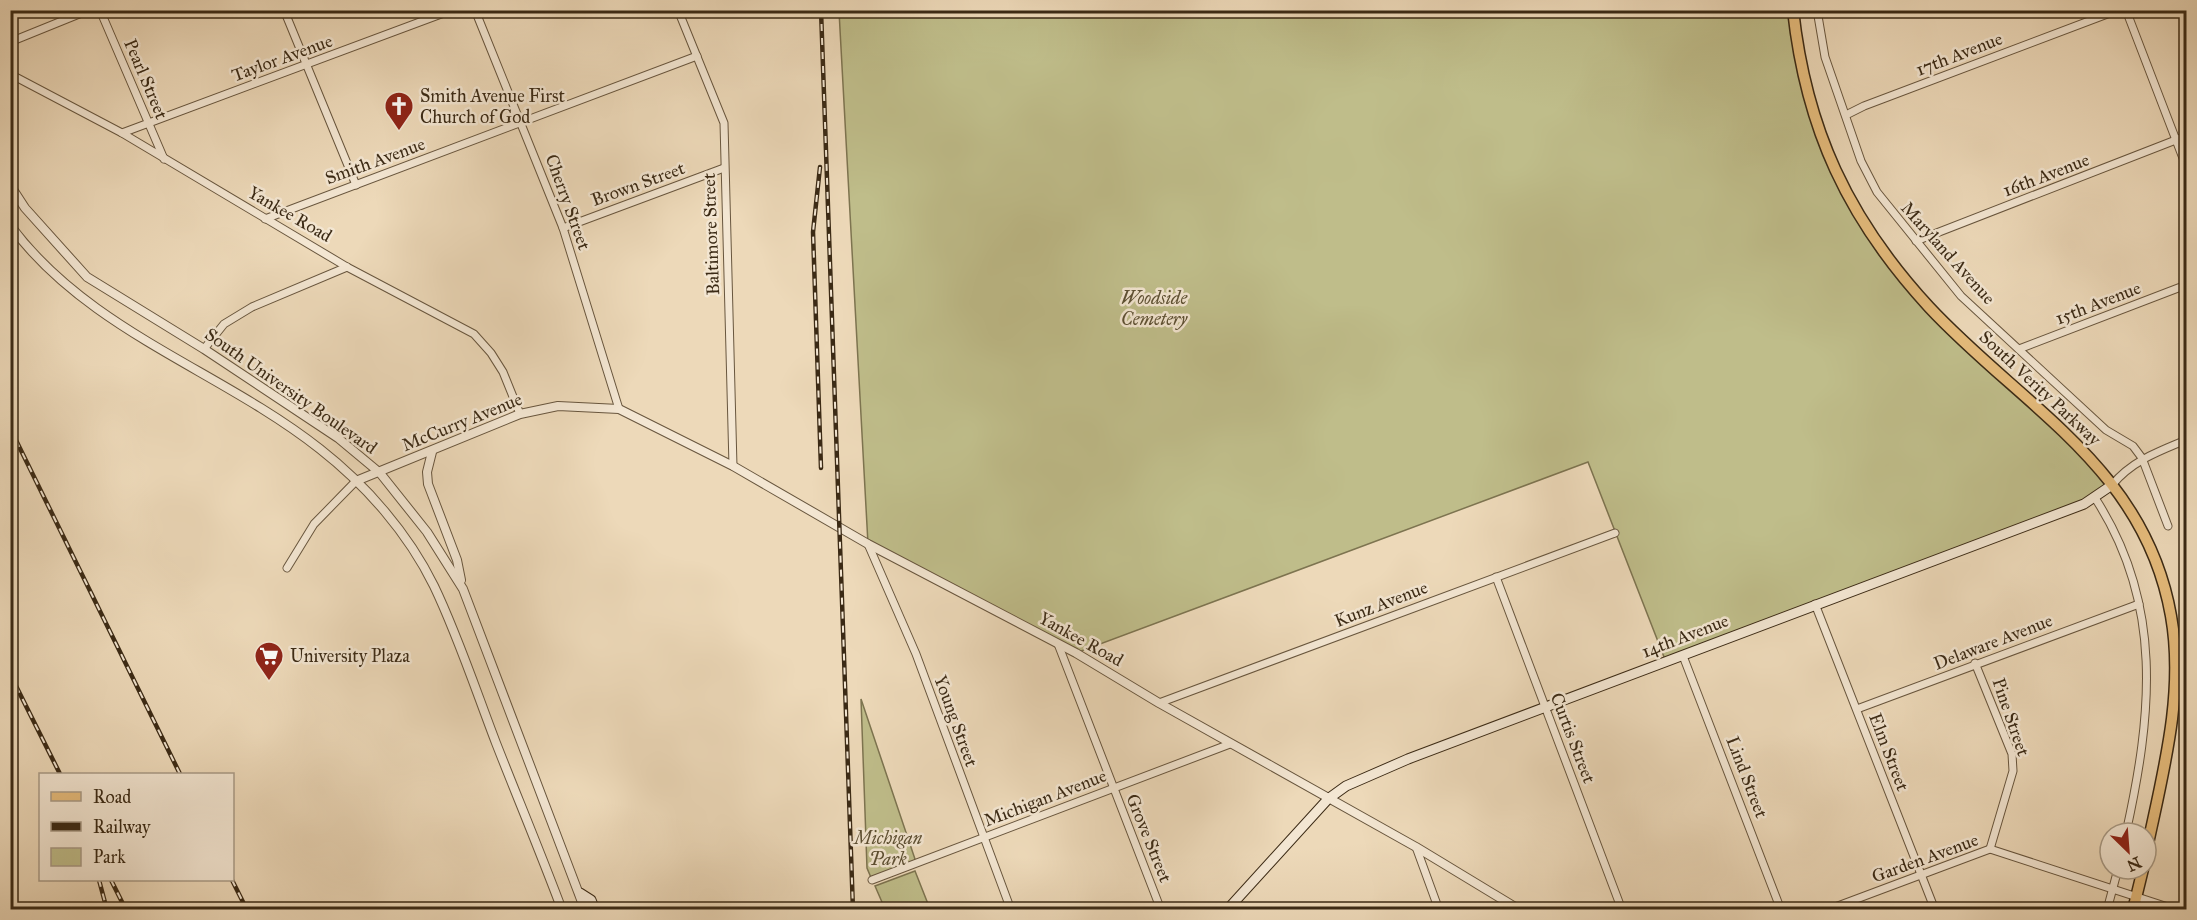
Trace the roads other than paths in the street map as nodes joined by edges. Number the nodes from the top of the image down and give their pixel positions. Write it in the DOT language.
graph roads {
  1 [pos="89,10"];
  2 [pos="100,10"];
  3 [pos="284,10"];
  4 [pos="452,10"];
  5 [pos="475,10"];
  6 [pos="678,10"];
  7 [pos="1793,10"];
  8 [pos="1817,10"];
  9 [pos="2118,10"];
  10 [pos="2126,10"];
  11 [pos="10,42"];
  12 [pos="697,56"];
  13 [pos="307,66"];
  14 [pos="10,74"];
  15 [pos="1846,115"];
  16 [pos="148,123"];
  17 [pos="522,124"];
  18 [pos="122,133"];
  19 [pos="2187,136"];
  20 [pos="2176,140"];
  21 [pos="164,159"];
  22 [pos="2187,166"];
  23 [pos="724,168"];
  24 [pos="10,184"];
  25 [pos="356,185"];
  26 [pos="266,219"];
  27 [pos="10,225"];
  28 [pos="563,228"];
  29 [pos="1916,241"];
  30 [pos="347,267"];
  31 [pos="2187,285"];
  32 [pos="204,349"];
  33 [pos="2019,349"];
  34 [pos="619,409"];
  35 [pos="520,414"];
  36 [pos="2187,440"];
  37 [pos="432,452"];
  38 [pos="2142,458"];
  39 [pos="733,466"];
  40 [pos="380,473"];
  41 [pos="356,481"];
  42 [pos="2112,485"];
  43 [pos="2095,498"];
  44 [pos="2168,526"];
  45 [pos="1615,532"];
  46 [pos="868,544"];
  47 [pos="287,568"];
  48 [pos="1496,577"];
  49 [pos="463,589"];
  50 [pos="1815,604"];
  51 [pos="2139,604"];
  52 [pos="1058,644"];
  53 [pos="1683,656"];
  54 [pos="1975,663"];
  55 [pos="1159,704"];
  56 [pos="1546,707"];
  57 [pos="1857,709"];
  58 [pos="1230,744"];
  59 [pos="1113,788"];
  60 [pos="1328,799"];
  61 [pos="2128,821"];
  62 [pos="2152,821"];
  63 [pos="982,838"];
  64 [pos="1416,847"];
  65 [pos="1990,849"];
  66 [pos="1922,875"];
  67 [pos="872,880"];
  68 [pos="2115,881"];
  69 [pos="2140,881"];
  70 [pos="2113,891"];
  71 [pos="580,893"];
  72 [pos="2137,897"];
  73 [pos="562,909"];
  74 [pos="585,909"];
  75 [pos="595,909"];
  76 [pos="1011,909"];
  77 [pos="1161,909"];
  78 [pos="1227,909"];
  79 [pos="1439,909"];
  80 [pos="1520,909"];
  81 [pos="1622,909"];
  82 [pos="1781,909"];
  83 [pos="1827,909"];
  84 [pos="1935,909"];
  85 [pos="2108,909"];
  86 [pos="2133,909"];
  87 [pos="2177,909"];
  1 -- 11 [label="street"];
  2 -- 16 [label="street, Pearl Street"];
  3 -- 13 [label="street"];
  4 -- 13 [label="street, Taylor Avenue"];
  5 -- 17 [label="street, Cherry Street"];
  6 -- 12 [label="street, Baltimore Street"];
  7 -- 42 [label="main road, South Verity Parkway"];
  8 -- 15 [label="street, Maryland Avenue"];
  9 -- 15 [label="street, 17th Avenue"];
  10 -- 20 [label="street"];
  12 -- 17 [label="street, Smith Avenue"];
  12 -- 23 [label="street, Baltimore Street"];
  13 -- 16 [label="street, Taylor Avenue"];
  13 -- 25 [label="street"];
  14 -- 18 [label="street, Yankee Road"];
  15 -- 29 [label="street, Maryland Avenue"];
  16 -- 18 [label="street, Taylor Avenue"];
  16 -- 21 [label="street, Pearl Street"];
  17 -- 25 [label="street, Smith Avenue"];
  17 -- 28 [label="street, Cherry Street"];
  18 -- 21 [label="street, Yankee Road"];
  19 -- 20 [label="street, 16th Avenue"];
  20 -- 22 [label="street"];
  20 -- 29 [label="street, 16th Avenue"];
  21 -- 26 [label="street, Yankee Road"];
  23 -- 28 [label="street, Brown Street"];
  23 -- 39 [label="street, Baltimore Street"];
  24 -- 32 [label="street, South University Boulevard"];
  25 -- 26 [label="street, Smith Avenue"];
  26 -- 30 [label="street, Yankee Road"];
  27 -- 41 [label="street, South University Boulevard"];
  28 -- 34 [label="street, Cherry Street"];
  29 -- 33 [label="street, Maryland Avenue"];
  30 -- 32 [label="street"];
  30 -- 35 [label="street, Yankee Road"];
  31 -- 33 [label="street, 15th Avenue"];
  32 -- 40 [label="street, South University Boulevard"];
  33 -- 38 [label="street, Maryland Avenue"];
  34 -- 35 [label="street, McCurry Avenue"];
  34 -- 39 [label="street, Yankee Road"];
  35 -- 37 [label="street, McCurry Avenue"];
  36 -- 38 [label="street, 14th Avenue"];
  37 -- 40 [label="street, McCurry Avenue"];
  37 -- 49 [label="street"];
  38 -- 42 [label="street, 14th Avenue"];
  38 -- 44 [label="street, Maryland Avenue"];
  39 -- 46 [label="street, Yankee Road"];
  40 -- 41 [label="street, McCurry Avenue"];
  40 -- 49 [label="street, South University Boulevard"];
  41 -- 47 [label="street"];
  41 -- 73 [label="street, South University Boulevard"];
  42 -- 43 [label="main road, 14th Avenue"];
  42 -- 62 [label="main road, South Verity Parkway"];
  43 -- 50 [label="main road, 14th Avenue"];
  43 -- 51 [label="street"];
  45 -- 48 [label="street, Kunz Avenue"];
  46 -- 52 [label="street, Yankee Road"];
  46 -- 63 [label="street, Young Street"];
  48 -- 55 [label="street, Kunz Avenue"];
  48 -- 56 [label="street, Curtis Street"];
  49 -- 71 [label="street, South University Boulevard"];
  50 -- 53 [label="main road, 14th Avenue"];
  50 -- 57 [label="street, Elm Street"];
  51 -- 54 [label="street, Delaware Avenue"];
  51 -- 61 [label="street"];
  52 -- 55 [label="street, Yankee Road"];
  52 -- 59 [label="street, Grove Street"];
  53 -- 56 [label="main road, 14th Avenue"];
  53 -- 82 [label="street, Lind Street"];
  54 -- 57 [label="street, Delaware Avenue"];
  54 -- 65 [label="street, Pine Street"];
  55 -- 58 [label="street, Yankee Road"];
  56 -- 60 [label="main road, 14th Avenue"];
  56 -- 81 [label="street, Curtis Street"];
  57 -- 66 [label="street, Elm Street"];
  58 -- 59 [label="street, Michigan Avenue"];
  58 -- 60 [label="street, Yankee Road"];
  59 -- 63 [label="street, Michigan Avenue"];
  59 -- 77 [label="street, Grove Street"];
  60 -- 64 [label="street, Yankee Road"];
  60 -- 78 [label="main road, 14th Avenue"];
  63 -- 67 [label="street, Michigan Avenue"];
  63 -- 76 [label="street, Young Street"];
  64 -- 79 [label="street"];
  64 -- 80 [label="street, Yankee Road"];
  65 -- 66 [label="street, Garden Avenue"];
  65 -- 70 [label="street, Garden Avenue"];
  66 -- 83 [label="street, Garden Avenue"];
  66 -- 84 [label="street, Elm Street"];
  68 -- 70 [label="street"];
  69 -- 72 [label="main road"];
  70 -- 72 [label="street, Garden Avenue"];
  70 -- 85 [label="street"];
  71 -- 74 [label="street, South University Boulevard"];
  71 -- 75 [label="main road"];
  72 -- 86 [label="main road"];
  72 -- 87 [label="street, Garden Avenue"];
}
